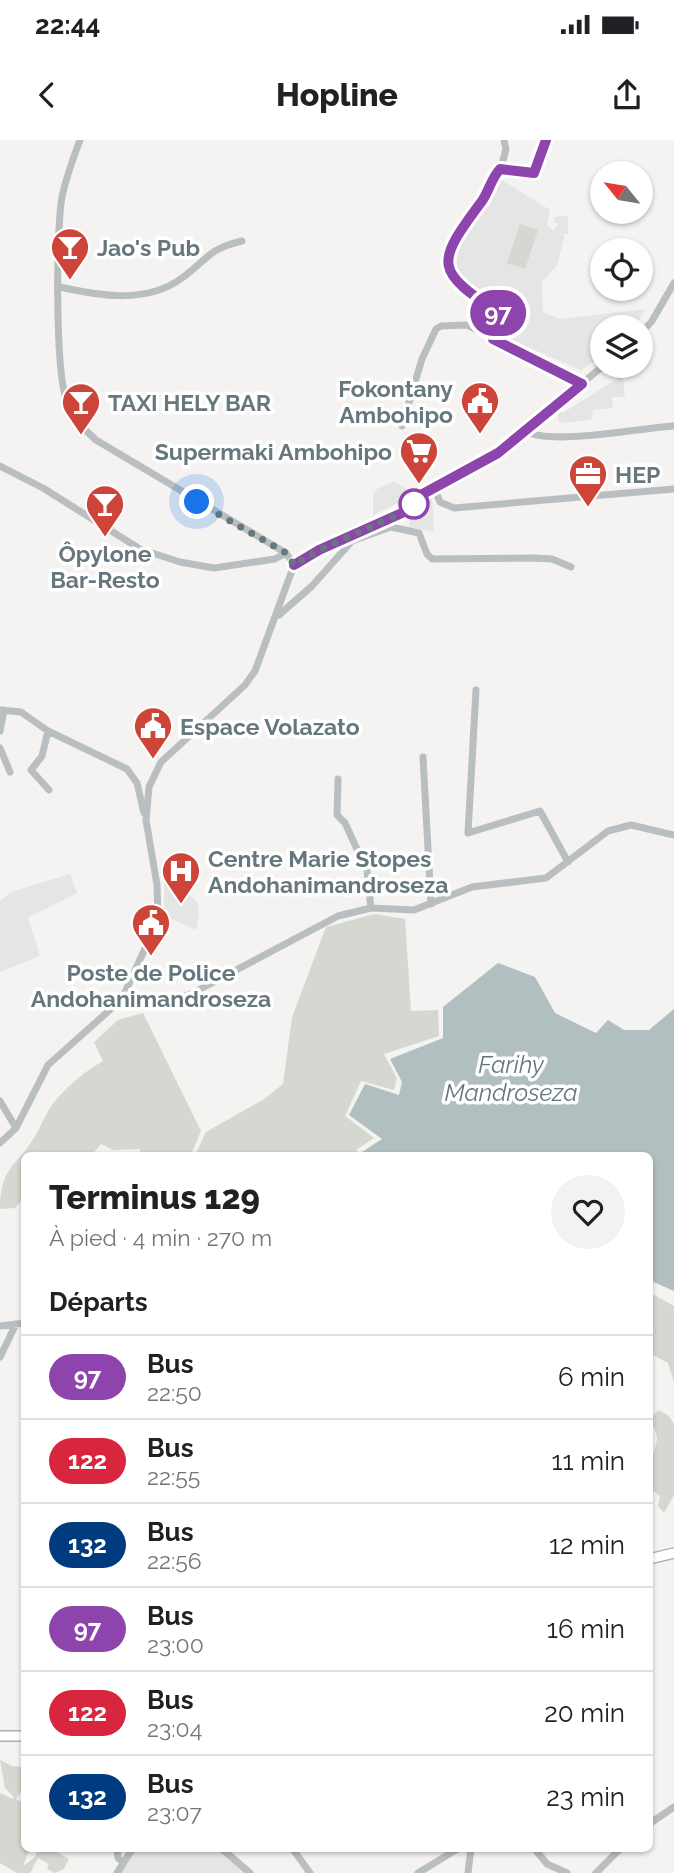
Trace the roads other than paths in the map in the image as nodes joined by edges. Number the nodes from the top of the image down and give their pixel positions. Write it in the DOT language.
graph roads {
  1 [pos="80,140"];
  2 [pos="504,140"];
  3 [pos="546,140"];
  4 [pos="500,169"];
  5 [pos="242,241"];
  6 [pos="674,283"];
  7 [pos="60,287"];
  8 [pos="672,292"];
  9 [pos="653,320"];
  10 [pos="493,339"];
  11 [pos="590,377"];
  12 [pos="582,384"];
  13 [pos="402,426"];
  14 [pos="674,426"];
  15 [pos="525,431"];
  16 [pos="0,466"];
  17 [pos="434,488"];
  18 [pos="674,489"];
  19 [pos="286,553"];
  20 [pos="294,565"];
  21 [pos="571,567"];
  22 [pos="276,618"];
  23 [pos="476,690"];
  24 [pos="2,710"];
  25 [pos="0,731"];
  26 [pos="48,731"];
  27 [pos="0,748"];
  28 [pos="424,757"];
  29 [pos="10,772"];
  30 [pos="338,779"];
  31 [pos="49,790"];
  32 [pos="146,820"];
  33 [pos="674,835"];
  34 [pos="568,862"];
  35 [pos="431,904"];
  36 [pos="371,908"];
  37 [pos="122,999"];
  38 [pos="0,1101"];
  39 [pos="16,1128"];
  40 [pos="0,1143"];
  41 [pos="20,1323"];
  42 [pos="0,1326"];
  43 [pos="0,1357"];
  44 [pos="674,1553"];
  45 [pos="653,1558"];
  46 [pos="0,1736"];
  47 [pos="21,1736"];
  48 [pos="674,1807"];
  49 [pos="653,1820"];
  50 [pos="117,1852"];
  51 [pos="129,1852"];
  52 [pos="226,1852"];
  53 [pos="295,1852"];
  54 [pos="452,1852"];
  55 [pos="471,1852"];
  56 [pos="537,1852"];
  57 [pos="617,1852"];
  58 [pos="122,1861"];
  59 [pos="117,1873"];
  60 [pos="250,1873"];
  61 [pos="310,1873"];
  62 [pos="418,1873"];
  63 [pos="468,1873"];
  64 [pos="567,1873"];
  65 [pos="596,1873"];
  1 -- 7 [label="street"];
  2 -- 4 [label="street"];
  3 -- 4 [label="street"];
  4 -- 10 [label="street"];
  5 -- 7 [label="street"];
  6 -- 8 [label="street"];
  7 -- 19 [label="street"];
  8 -- 9 [label="street"];
  10 -- 12 [label="street"];
  10 -- 13 [label="street"];
  11 -- 12 [label="street"];
  12 -- 15 [label="street"];
  14 -- 15 [label="street"];
  15 -- 17 [label="street"];
  16 -- 19 [label="street"];
  17 -- 18 [label="street"];
  17 -- 20 [label="street"];
  19 -- 20 [label="street"];
  20 -- 22 [label="street"];
  21 -- 22 [label="street"];
  22 -- 32 [label="street"];
  23 -- 34 [label="street"];
  24 -- 25 [label="street"];
  24 -- 26 [label="street"];
  26 -- 31 [label="street"];
  26 -- 32 [label="street"];
  27 -- 29 [label="street"];
  28 -- 35 [label="street"];
  30 -- 36 [label="street"];
  32 -- 37 [label="street"];
  33 -- 34 [label="street"];
  34 -- 35 [label="street"];
  35 -- 36 [label="street"];
  36 -- 37 [label="street"];
  37 -- 39 [label="street"];
  38 -- 39 [label="street"];
  39 -- 40 [label="street"];
  41 -- 42 [label="street"];
  41 -- 43 [label="street"];
  44 -- 45 [label="main road"];
  46 -- 47 [label="main road"];
  48 -- 49 [label="street"];
  50 -- 58 [label="street"];
  51 -- 58 [label="street"];
  52 -- 60 [label="street"];
  53 -- 61 [label="street"];
  54 -- 62 [label="street"];
  55 -- 63 [label="street"];
  56 -- 64 [label="street"];
  57 -- 65 [label="street"];
  58 -- 59 [label="street"];
}
